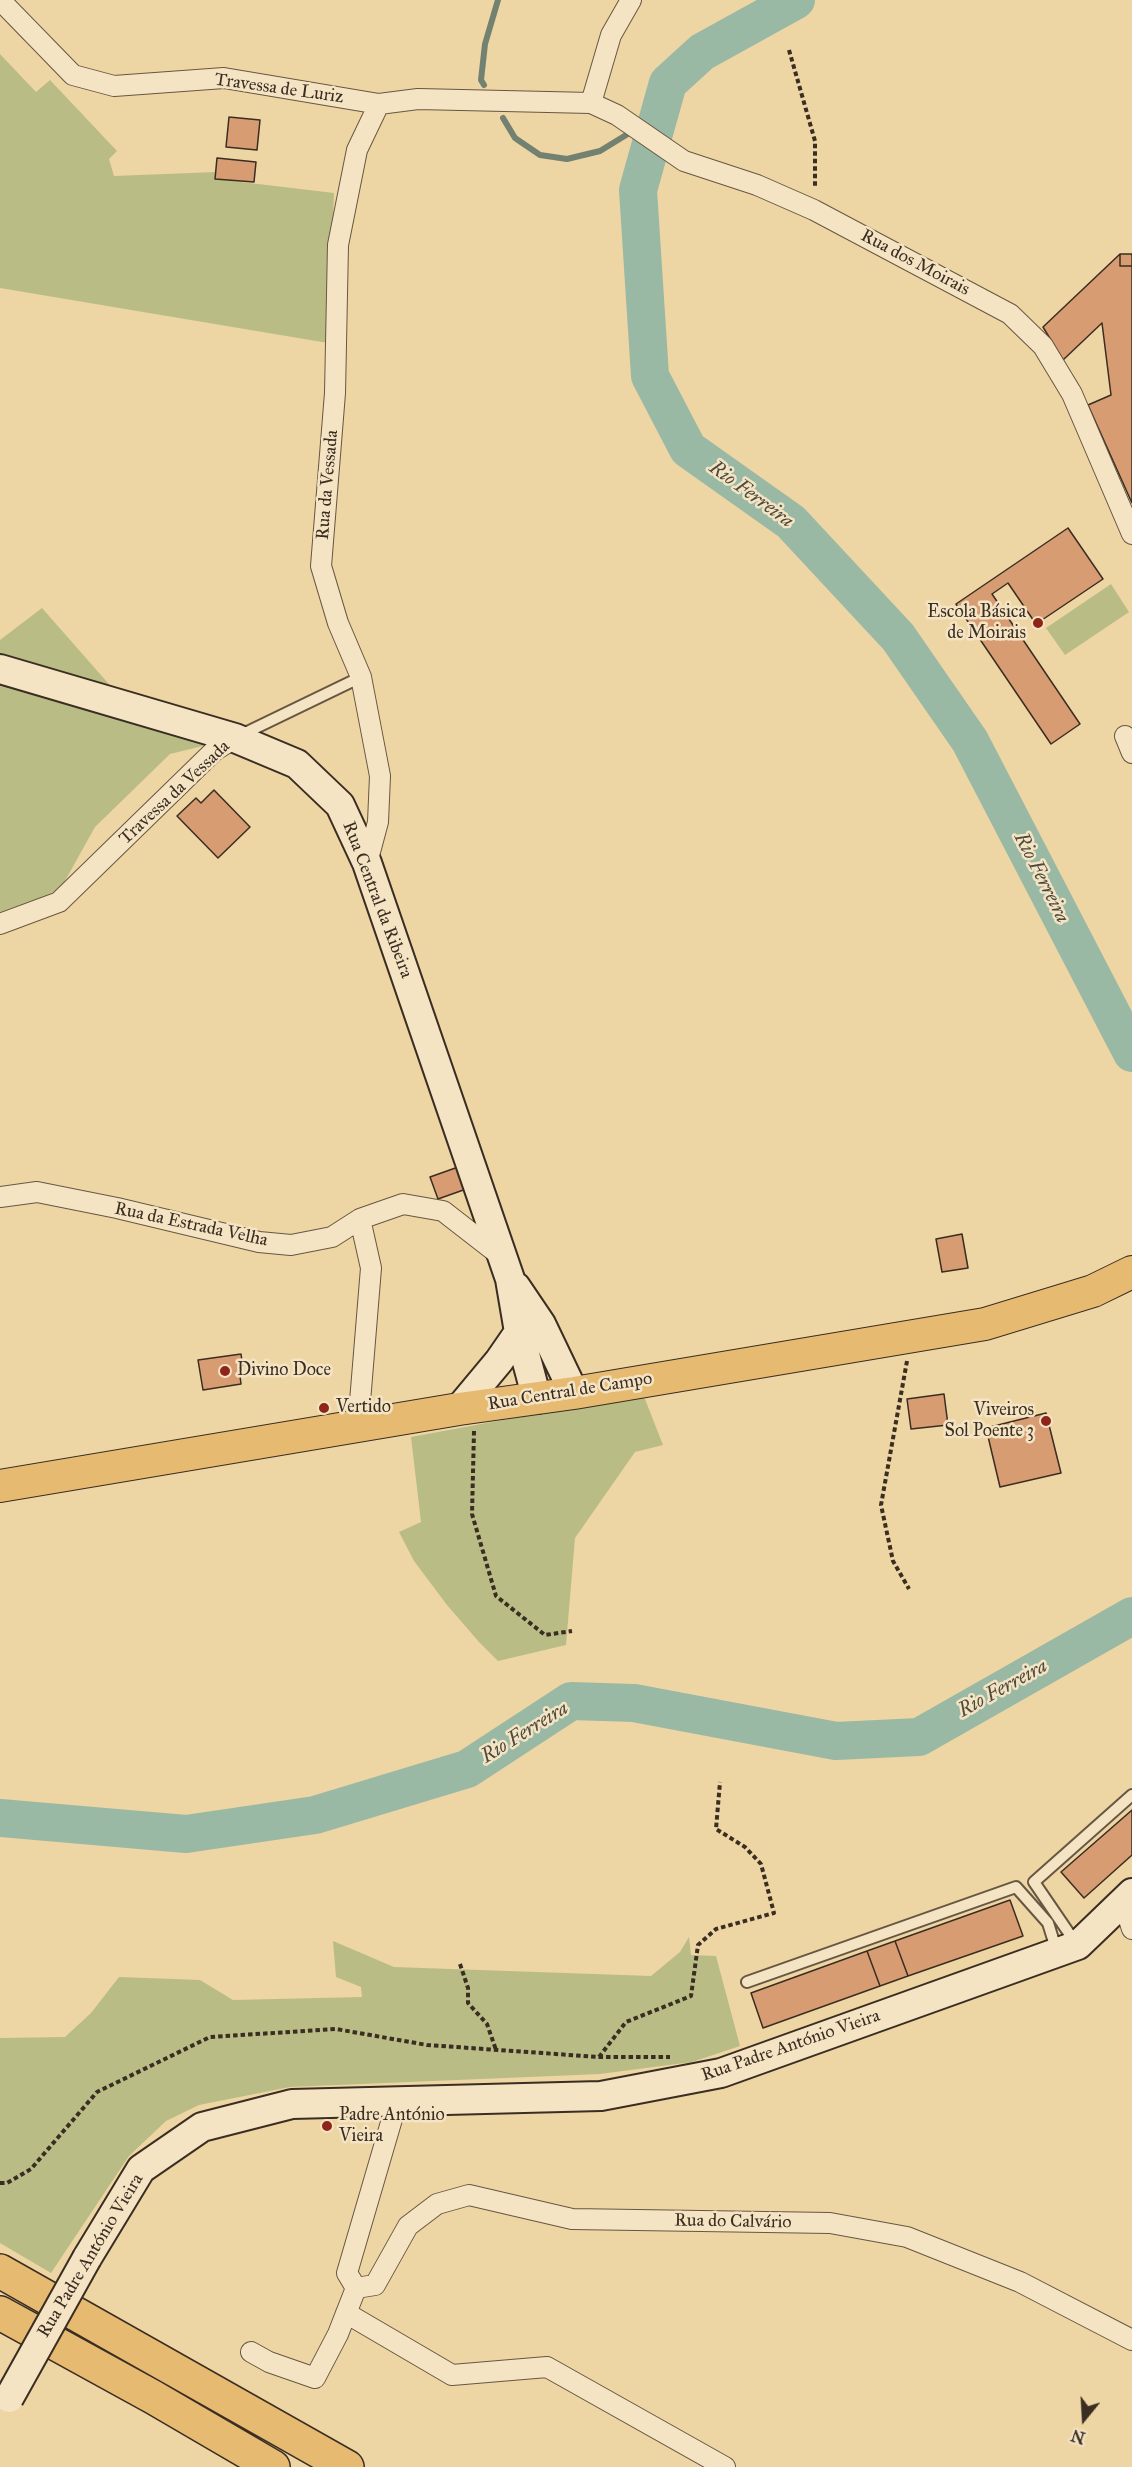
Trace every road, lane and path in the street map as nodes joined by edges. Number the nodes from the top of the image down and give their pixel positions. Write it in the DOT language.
graph roads {
  1 [pos="0,0"];
  2 [pos="631,0"];
  3 [pos="789,50"];
  4 [pos="591,103"];
  5 [pos="379,104"];
  6 [pos="814,210"];
  7 [pos="1132,534"];
  8 [pos="0,669"];
  9 [pos="361,677"];
  10 [pos="235,738"];
  11 [pos="367,863"];
  12 [pos="0,924"];
  13 [pos="0,1197"];
  14 [pos="360,1219"];
  15 [pos="507,1268"];
  16 [pos="1132,1272"];
  17 [pos="519,1332"];
  18 [pos="911,1337"];
  19 [pos="574,1393"];
  20 [pos="537,1399"];
  21 [pos="467,1408"];
  22 [pos="358,1426"];
  23 [pos="0,1486"];
  24 [pos="909,1589"];
  25 [pos="572,1631"];
  26 [pos="720,1782"];
  27 [pos="1132,1795"];
  28 [pos="1128,1897"];
  29 [pos="1132,1929"];
  30 [pos="1068,1949"];
  31 [pos="460,1964"];
  32 [pos="747,1982"];
  33 [pos="496,2050"];
  34 [pos="599,2057"];
  35 [pos="677,2057"];
  36 [pos="397,2102"];
  37 [pos="0,2183"];
  38 [pos="0,2271"];
  39 [pos="356,2288"];
  40 [pos="0,2313"];
  41 [pos="346,2313"];
  42 [pos="1132,2340"];
  43 [pos="251,2352"];
  44 [pos="4,2405"];
  45 [pos="273,2467"];
  46 [pos="347,2467"];
  47 [pos="725,2467"];
  1 -- 5 [label="street, Travessa de Luriz"];
  2 -- 4 [label="street"];
  3 -- 6 [label="path"];
  4 -- 5 [label="street, Travessa de Luriz"];
  4 -- 6 [label="street, Rua dos Moirais"];
  5 -- 9 [label="street, Rua da Vessada"];
  6 -- 7 [label="street, Rua dos Moirais"];
  8 -- 10 [label="street, Rua Central da Ribeira"];
  9 -- 10 [label="lane, Travessa da Vessada"];
  9 -- 11 [label="street, Rua da Vessada"];
  10 -- 11 [label="street, Rua Central da Ribeira"];
  10 -- 12 [label="street, Travessa da Vessada"];
  11 -- 15 [label="street, Rua Central da Ribeira"];
  13 -- 14 [label="street, Rua da Estrada Velha"];
  14 -- 15 [label="street, Rua da Estrada Velha"];
  14 -- 22 [label="street"];
  15 -- 17 [label="street, Rua Central da Ribeira"];
  15 -- 19 [label="street, Rua Central da Ribeira"];
  16 -- 18 [label="main road, Rua Central de Campo"];
  17 -- 20 [label="street, Rua Central da Ribeira"];
  17 -- 21 [label="street"];
  18 -- 19 [label="main road, Rua Central de Campo"];
  18 -- 24 [label="path"];
  19 -- 20 [label="main road, Rua Central de Campo"];
  20 -- 21 [label="main road, Rua Central de Campo"];
  21 -- 22 [label="main road, Rua Central de Campo"];
  21 -- 25 [label="path"];
  22 -- 23 [label="main road, Rua Central de Campo"];
  26 -- 34 [label="path"];
  27 -- 30 [label="lane"];
  28 -- 29 [label="street"];
  28 -- 30 [label="street, Rua Padre António Vieira"];
  30 -- 32 [label="lane"];
  30 -- 36 [label="street, Rua Padre António Vieira"];
  31 -- 33 [label="path"];
  33 -- 34 [label="path"];
  33 -- 37 [label="path"];
  34 -- 35 [label="path"];
  36 -- 39 [label="street"];
  36 -- 44 [label="street, Rua Padre António Vieira, bridge"];
  38 -- 46 [label="highway"];
  39 -- 41 [label="street"];
  39 -- 42 [label="street, Rua do Calvário"];
  40 -- 45 [label="highway"];
  41 -- 43 [label="street"];
  41 -- 47 [label="street"];
}
